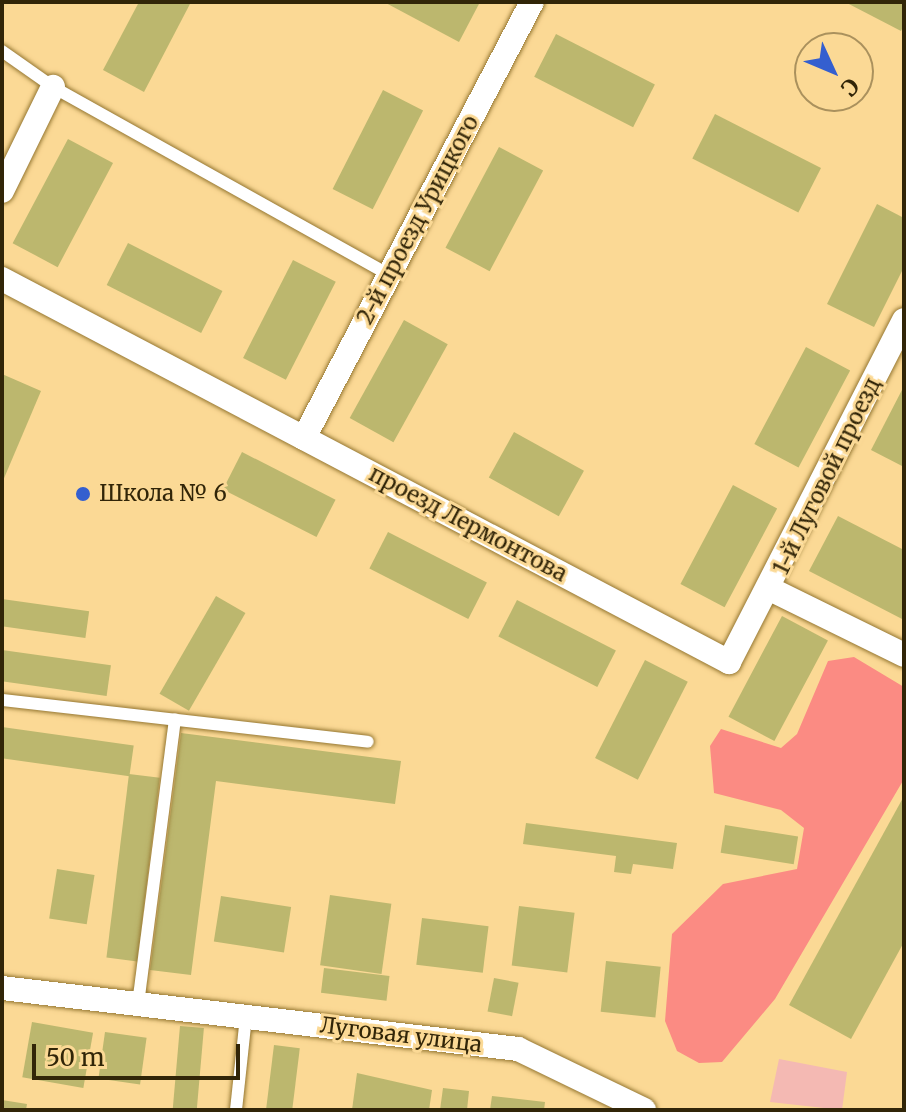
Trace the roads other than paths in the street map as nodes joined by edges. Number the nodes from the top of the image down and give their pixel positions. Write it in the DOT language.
graph roads {
  1 [pos="532,2"];
  2 [pos="2,51"];
  3 [pos="53,87"];
  4 [pos="2,191"];
  5 [pos="389,275"];
  6 [pos="2,279"];
  7 [pos="904,320"];
  8 [pos="304,438"];
  9 [pos="770,589"];
  10 [pos="904,655"];
  11 [pos="2,700"];
  12 [pos="175,719"];
  13 [pos="368,742"];
  14 [pos="2,988"];
  15 [pos="138,1004"];
  16 [pos="246,1017"];
  17 [pos="236,1110"];
  18 [pos="644,1110"];
  1 -- 5 [label="street, 2-й проезд Урицкого"];
  2 -- 3 [label="lane"];
  3 -- 4 [label="street"];
  3 -- 5 [label="lane"];
  5 -- 8 [label="street, 2-й проезд Урицкого"];
  6 -- 8 [label="street, проезд Лермонтова"];
  7 -- 9 [label="street, 1-й Луговой проезд"];
  8 -- 9 [label="street, проезд Лермонтова"];
  9 -- 10 [label="street"];
  11 -- 12 [label="lane"];
  12 -- 13 [label="lane"];
  12 -- 15 [label="lane"];
  14 -- 15 [label="street, Луговая улица"];
  15 -- 16 [label="street, Луговая улица"];
  16 -- 17 [label="lane"];
  16 -- 18 [label="street, Луговая улица"];
}
